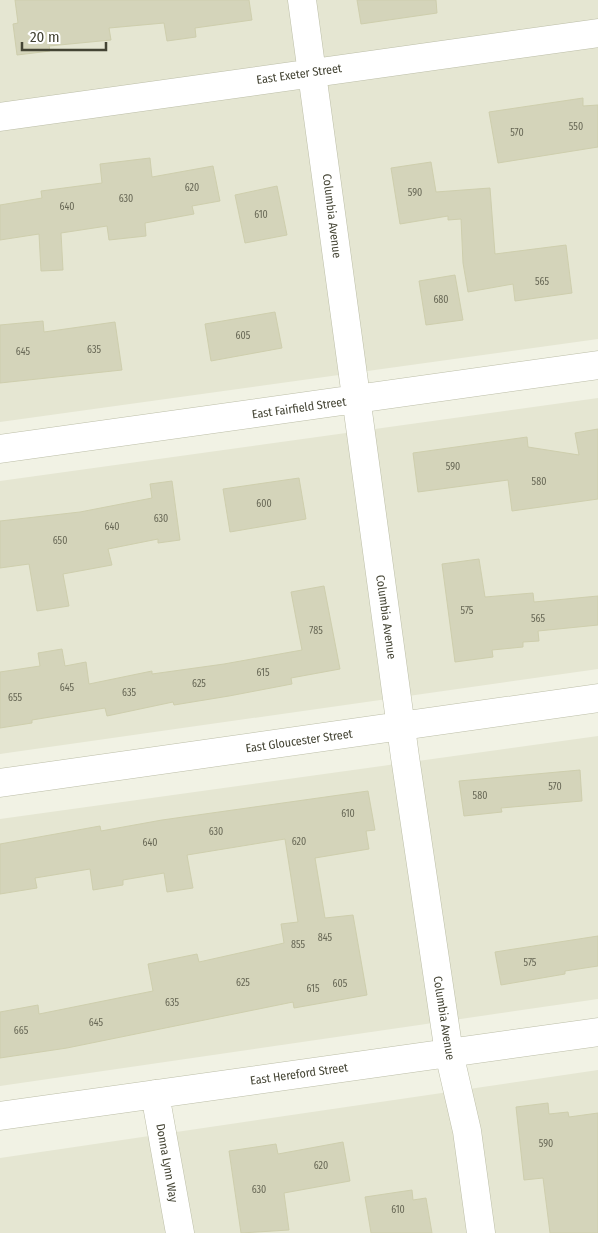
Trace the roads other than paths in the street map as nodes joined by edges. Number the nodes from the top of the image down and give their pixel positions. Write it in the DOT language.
graph roads {
  1 [pos="302,0"];
  2 [pos="598,33"];
  3 [pos="313,72"];
  4 [pos="0,116"];
  5 [pos="598,365"];
  6 [pos="356,400"];
  7 [pos="0,449"];
  8 [pos="598,698"];
  9 [pos="401,726"];
  10 [pos="0,783"];
  11 [pos="598,1032"];
  12 [pos="449,1053"];
  13 [pos="155,1094"];
  14 [pos="0,1116"];
  15 [pos="180,1233"];
  16 [pos="481,1233"];
  1 -- 3 [label="street, Columbia Avenue"];
  2 -- 3 [label="street, East Exeter Street"];
  3 -- 4 [label="street, East Exeter Street"];
  3 -- 6 [label="street, Columbia Avenue"];
  5 -- 6 [label="street, East Fairfield Street"];
  6 -- 7 [label="street, East Fairfield Street"];
  6 -- 9 [label="street, Columbia Avenue"];
  8 -- 9 [label="street, East Gloucester Street"];
  9 -- 10 [label="street, East Gloucester Street"];
  9 -- 12 [label="street, Columbia Avenue"];
  11 -- 12 [label="street, East Hereford Street"];
  12 -- 13 [label="street, East Hereford Street"];
  12 -- 16 [label="street, Columbia Avenue"];
  13 -- 14 [label="street, East Hereford Street"];
  13 -- 15 [label="street, Donna Lynn Way"];
}
